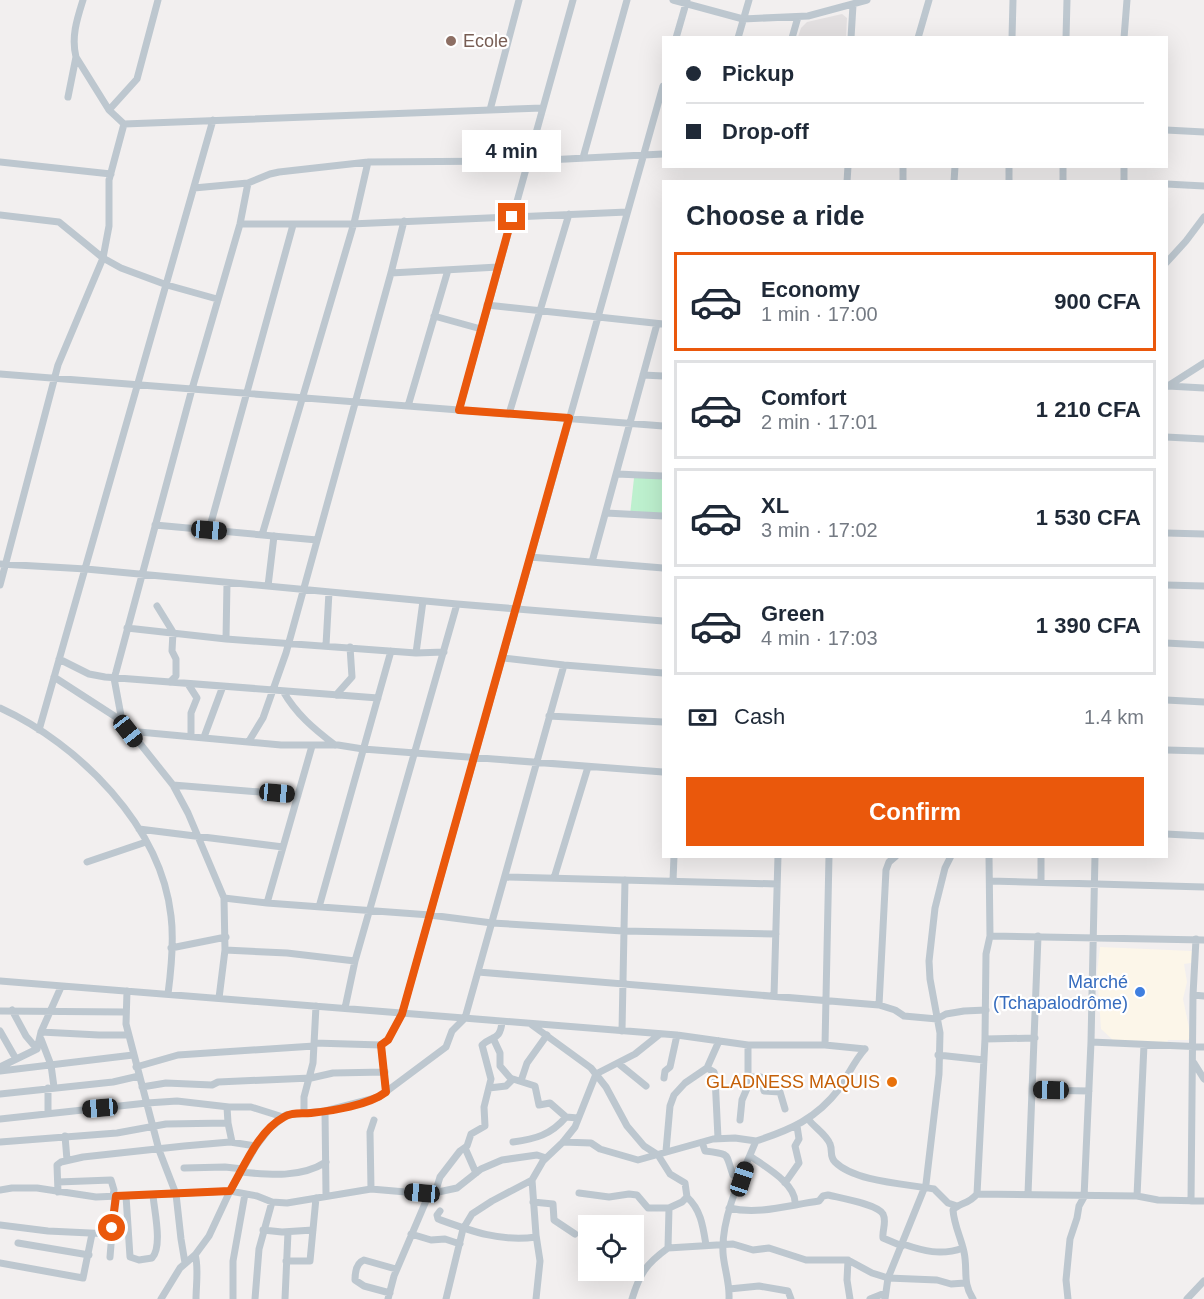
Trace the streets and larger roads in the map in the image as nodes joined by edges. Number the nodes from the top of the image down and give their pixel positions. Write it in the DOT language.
graph roads {
  1 [pos="83,0"];
  2 [pos="158,0"];
  3 [pos="519,0"];
  4 [pos="573,0"];
  5 [pos="627,0"];
  6 [pos="673,0"];
  7 [pos="749,0"];
  8 [pos="867,0"];
  9 [pos="929,0"];
  10 [pos="1013,0"];
  11 [pos="1067,0"];
  12 [pos="1127,0"];
  13 [pos="686,2"];
  14 [pos="853,5"];
  15 [pos="798,17"];
  16 [pos="743,20"];
  17 [pos="677,36"];
  18 [pos="739,36"];
  19 [pos="793,36"];
  20 [pos="851,36"];
  21 [pos="919,36"];
  22 [pos="1012,36"];
  23 [pos="1066,36"];
  24 [pos="1124,36"];
  25 [pos="76,57"];
  26 [pos="662,90"];
  27 [pos="68,97"];
  28 [pos="542,108"];
  29 [pos="109,110"];
  30 [pos="490,110"];
  31 [pos="213,120"];
  32 [pos="124,124"];
  33 [pos="1168,130"];
  34 [pos="1204,132"];
  35 [pos="662,154"];
  36 [pos="644,156"];
  37 [pos="583,158"];
  38 [pos="528,161"];
  39 [pos="0,162"];
  40 [pos="368,162"];
  41 [pos="111,174"];
  42 [pos="248,183"];
  43 [pos="1168,184"];
  44 [pos="1204,186"];
  45 [pos="194,188"];
  46 [pos="627,212"];
  47 [pos="569,214"];
  48 [pos="0,215"];
  49 [pos="512,217"];
  50 [pos="1204,217"];
  51 [pos="404,221"];
  52 [pos="240,224"];
  53 [pos="354,224"];
  54 [pos="293,225"];
  55 [pos="104,258"];
  56 [pos="1168,261"];
  57 [pos="498,267"];
  58 [pos="448,270"];
  59 [pos="391,273"];
  60 [pos="167,285"];
  61 [pos="217,299"];
  62 [pos="488,304"];
  63 [pos="540,310"];
  64 [pos="434,316"];
  65 [pos="598,317"];
  66 [pos="660,324"];
  67 [pos="481,329"];
  68 [pos="1204,363"];
  69 [pos="0,374"];
  70 [pos="643,375"];
  71 [pos="662,376"];
  72 [pos="55,378"];
  73 [pos="138,385"];
  74 [pos="1168,385"];
  75 [pos="1168,386"];
  76 [pos="1204,388"];
  77 [pos="192,389"];
  78 [pos="248,393"];
  79 [pos="303,398"];
  80 [pos="356,402"];
  81 [pos="408,406"];
  82 [pos="459,410"];
  83 [pos="509,414"];
  84 [pos="569,418"];
  85 [pos="630,425"];
  86 [pos="662,426"];
  87 [pos="1168,437"];
  88 [pos="1204,439"];
  89 [pos="617,474"];
  90 [pos="662,476"];
  91 [pos="606,513"];
  92 [pos="662,516"];
  93 [pos="155,525"];
  94 [pos="209,530"];
  95 [pos="1168,533"];
  96 [pos="1204,534"];
  97 [pos="262,535"];
  98 [pos="274,536"];
  99 [pos="316,540"];
  100 [pos="530,557"];
  101 [pos="592,562"];
  102 [pos="3,564"];
  103 [pos="662,568"];
  104 [pos="86,569"];
  105 [pos="141,575"];
  106 [pos="226,583"];
  107 [pos="0,585"];
  108 [pos="1168,585"];
  109 [pos="268,586"];
  110 [pos="1204,586"];
  111 [pos="303,589"];
  112 [pos="329,591"];
  113 [pos="423,601"];
  114 [pos="457,604"];
  115 [pos="157,606"];
  116 [pos="516,609"];
  117 [pos="662,621"];
  118 [pos="127,628"];
  119 [pos="173,632"];
  120 [pos="226,639"];
  121 [pos="288,643"];
  122 [pos="1168,643"];
  123 [pos="326,645"];
  124 [pos="1204,645"];
  125 [pos="350,647"];
  126 [pos="391,651"];
  127 [pos="444,652"];
  128 [pos="416,653"];
  129 [pos="503,658"];
  130 [pos="59,659"];
  131 [pos="564,665"];
  132 [pos="662,673"];
  133 [pos="54,677"];
  134 [pos="114,678"];
  135 [pos="170,682"];
  136 [pos="188,684"];
  137 [pos="223,686"];
  138 [pos="273,690"];
  139 [pos="283,691"];
  140 [pos="336,694"];
  141 [pos="378,698"];
  142 [pos="1168,700"];
  143 [pos="1204,702"];
  144 [pos="0,708"];
  145 [pos="549,716"];
  146 [pos="122,721"];
  147 [pos="662,722"];
  148 [pos="39,730"];
  149 [pos="128,731"];
  150 [pos="191,736"];
  151 [pos="204,738"];
  152 [pos="249,741"];
  153 [pos="335,745"];
  154 [pos="312,746"];
  155 [pos="363,749"];
  156 [pos="1168,750"];
  157 [pos="1204,751"];
  158 [pos="414,753"];
  159 [pos="473,758"];
  160 [pos="536,762"];
  161 [pos="588,766"];
  162 [pos="662,772"];
  163 [pos="173,785"];
  164 [pos="298,795"];
  165 [pos="139,829"];
  166 [pos="1168,834"];
  167 [pos="198,835"];
  168 [pos="1204,836"];
  169 [pos="146,842"];
  170 [pos="283,847"];
  171 [pos="674,858"];
  172 [pos="777,858"];
  173 [pos="829,858"];
  174 [pos="894,858"];
  175 [pos="950,858"];
  176 [pos="990,858"];
  177 [pos="1041,858"];
  178 [pos="1095,858"];
  179 [pos="87,862"];
  180 [pos="505,877"];
  181 [pos="554,878"];
  182 [pos="625,880"];
  183 [pos="673,881"];
  184 [pos="990,881"];
  185 [pos="1041,881"];
  186 [pos="1094,883"];
  187 [pos="777,884"];
  188 [pos="1204,886"];
  189 [pos="224,898"];
  190 [pos="267,903"];
  191 [pos="319,907"];
  192 [pos="369,911"];
  193 [pos="429,915"];
  194 [pos="492,923"];
  195 [pos="623,931"];
  196 [pos="776,934"];
  197 [pos="990,936"];
  198 [pos="1038,936"];
  199 [pos="226,937"];
  200 [pos="1092,937"];
  201 [pos="1200,940"];
  202 [pos="171,948"];
  203 [pos="225,950"];
  204 [pos="355,961"];
  205 [pos="478,972"];
  206 [pos="0,981"];
  207 [pos="622,983"];
  208 [pos="61,987"];
  209 [pos="127,991"];
  210 [pos="168,994"];
  211 [pos="1193,995"];
  212 [pos="774,996"];
  213 [pos="1204,996"];
  214 [pos="219,998"];
  215 [pos="825,1001"];
  216 [pos="879,1005"];
  217 [pos="316,1006"];
  218 [pos="345,1008"];
  219 [pos="12,1010"];
  220 [pos="986,1010"];
  221 [pos="0,1011"];
  222 [pos="51,1011"];
  223 [pos="125,1012"];
  224 [pos="402,1014"];
  225 [pos="465,1018"];
  226 [pos="937,1019"];
  227 [pos="502,1022"];
  228 [pos="530,1024"];
  229 [pos="0,1031"];
  230 [pos="622,1031"];
  231 [pos="660,1034"];
  232 [pos="128,1035"];
  233 [pos="547,1035"];
  234 [pos="677,1035"];
  235 [pos="41,1036"];
  236 [pos="493,1038"];
  237 [pos="1035,1038"];
  238 [pos="985,1039"];
  239 [pos="718,1041"];
  240 [pos="1091,1042"];
  241 [pos="314,1045"];
  242 [pos="381,1045"];
  243 [pos="748,1045"];
  244 [pos="825,1045"];
  245 [pos="1144,1045"];
  246 [pos="1194,1046"];
  247 [pos="1204,1047"];
  248 [pos="37,1049"];
  249 [pos="133,1055"];
  250 [pos="938,1055"];
  251 [pos="16,1059"];
  252 [pos="984,1060"];
  253 [pos="1194,1063"];
  254 [pos="619,1064"];
  255 [pos="51,1065"];
  256 [pos="136,1067"];
  257 [pos="707,1068"];
  258 [pos="0,1069"];
  259 [pos="385,1072"];
  260 [pos="596,1074"];
  261 [pos="139,1077"];
  262 [pos="749,1077"];
  263 [pos="310,1078"];
  264 [pos="664,1078"];
  265 [pos="1204,1079"];
  266 [pos="512,1080"];
  267 [pos="521,1081"];
  268 [pos="646,1086"];
  269 [pos="142,1087"];
  270 [pos="51,1088"];
  271 [pos="489,1088"];
  272 [pos="1032,1090"];
  273 [pos="1089,1091"];
  274 [pos="386,1092"];
  275 [pos="0,1094"];
  276 [pos="147,1103"];
  277 [pos="226,1107"];
  278 [pos="785,1109"];
  279 [pos="325,1112"];
  280 [pos="48,1113"];
  281 [pos="304,1113"];
  282 [pos="283,1117"];
  283 [pos="566,1117"];
  284 [pos="578,1118"];
  285 [pos="0,1119"];
  286 [pos="808,1119"];
  287 [pos="374,1120"];
  288 [pos="740,1120"];
  289 [pos="228,1123"];
  290 [pos="153,1126"];
  291 [pos="797,1126"];
  292 [pos="64,1136"];
  293 [pos="718,1138"];
  294 [pos="756,1141"];
  295 [pos="0,1142"];
  296 [pos="232,1142"];
  297 [pos="513,1142"];
  298 [pos="563,1142"];
  299 [pos="702,1142"];
  300 [pos="256,1146"];
  301 [pos="465,1148"];
  302 [pos="159,1150"];
  303 [pos="666,1151"];
  304 [pos="658,1155"];
  305 [pos="750,1156"];
  306 [pos="546,1158"];
  307 [pos="67,1160"];
  308 [pos="326,1162"];
  309 [pos="184,1168"];
  310 [pos="242,1170"];
  311 [pos="476,1173"];
  312 [pos="532,1180"];
  313 [pos="741,1180"];
  314 [pos="58,1182"];
  315 [pos="785,1183"];
  316 [pos="371,1189"];
  317 [pos="925,1189"];
  318 [pos="0,1190"];
  319 [pos="230,1191"];
  320 [pos="58,1192"];
  321 [pos="579,1193"];
  322 [pos="176,1194"];
  323 [pos="245,1194"];
  324 [pos="429,1194"];
  325 [pos="977,1194"];
  326 [pos="1028,1194"];
  327 [pos="153,1195"];
  328 [pos="326,1195"];
  329 [pos="114,1196"];
  330 [pos="126,1196"];
  331 [pos="1137,1196"];
  332 [pos="687,1197"];
  333 [pos="1084,1197"];
  334 [pos="316,1198"];
  335 [pos="1191,1201"];
  336 [pos="1204,1201"];
  337 [pos="273,1202"];
  338 [pos="533,1202"];
  339 [pos="795,1204"];
  340 [pos="957,1206"];
  341 [pos="669,1208"];
  342 [pos="729,1208"];
  343 [pos="440,1211"];
  344 [pos="0,1225"];
  345 [pos="463,1229"];
  346 [pos="263,1230"];
  347 [pos="313,1230"];
  348 [pos="288,1232"];
  349 [pos="92,1234"];
  350 [pos="111,1234"];
  351 [pos="411,1234"];
  352 [pos="575,1234"];
  353 [pos="536,1237"];
  354 [pos="18,1243"];
  355 [pos="460,1244"];
  356 [pos="723,1244"];
  357 [pos="706,1245"];
  358 [pos="902,1245"];
  359 [pos="668,1248"];
  360 [pos="963,1248"];
  361 [pos="89,1255"];
  362 [pos="195,1255"];
  363 [pos="110,1257"];
  364 [pos="848,1260"];
  365 [pos="286,1261"];
  366 [pos="0,1263"];
  367 [pos="185,1263"];
  368 [pos="396,1269"];
  369 [pos="888,1278"];
  370 [pos="1204,1281"];
  371 [pos="965,1283"];
  372 [pos="729,1289"];
  373 [pos="389,1296"];
  374 [pos="881,1297"];
  375 [pos="161,1299"];
  376 [pos="196,1299"];
  377 [pos="233,1299"];
  378 [pos="255,1299"];
  379 [pos="285,1299"];
  380 [pos="446,1299"];
  381 [pos="536,1299"];
  382 [pos="632,1299"];
  383 [pos="729,1299"];
  384 [pos="791,1299"];
  385 [pos="850,1299"];
  386 [pos="870,1299"];
  387 [pos="973,1299"];
  388 [pos="1068,1299"];
  389 [pos="1187,1299"];
  1 -- 25 [label="street"];
  2 -- 29 [label="street"];
  3 -- 30 [label="street"];
  4 -- 28 [label="street"];
  5 -- 37 [label="street"];
  6 -- 13 [label="street"];
  7 -- 16 [label="street"];
  8 -- 14 [label="street"];
  9 -- 21 [label="street"];
  10 -- 22 [label="street"];
  11 -- 23 [label="street"];
  12 -- 24 [label="street"];
  13 -- 16 [label="street"];
  13 -- 17 [label="street"];
  14 -- 15 [label="street"];
  14 -- 20 [label="street"];
  15 -- 16 [label="street"];
  15 -- 19 [label="street"];
  16 -- 18 [label="street"];
  25 -- 27 [label="street"];
  25 -- 29 [label="street"];
  26 -- 36 [label="street"];
  28 -- 30 [label="street"];
  28 -- 38 [label="street"];
  29 -- 32 [label="street"];
  30 -- 31 [label="street"];
  31 -- 32 [label="street"];
  31 -- 45 [label="street"];
  32 -- 41 [label="street"];
  33 -- 34 [label="street"];
  35 -- 36 [label="street"];
  36 -- 37 [label="street"];
  36 -- 46 [label="street"];
  37 -- 38 [label="street"];
  38 -- 40 [label="street"];
  38 -- 49 [label="street"];
  39 -- 41 [label="street"];
  40 -- 42 [label="street"];
  40 -- 53 [label="street"];
  41 -- 55 [label="street"];
  42 -- 45 [label="street"];
  42 -- 52 [label="street"];
  43 -- 44 [label="street"];
  45 -- 60 [label="street"];
  46 -- 47 [label="street"];
  46 -- 65 [label="street"];
  47 -- 49 [label="street"];
  47 -- 63 [label="street"];
  48 -- 55 [label="street"];
  49 -- 51 [label="street"];
  49 -- 57 [label="street"];
  50 -- 56 [label="street"];
  51 -- 53 [label="street"];
  51 -- 59 [label="street"];
  52 -- 54 [label="street"];
  52 -- 61 [label="street"];
  53 -- 54 [label="street"];
  53 -- 79 [label="street"];
  54 -- 78 [label="street"];
  55 -- 60 [label="street"];
  55 -- 72 [label="street"];
  57 -- 58 [label="street"];
  57 -- 62 [label="street"];
  58 -- 59 [label="street"];
  58 -- 64 [label="street"];
  59 -- 80 [label="street"];
  60 -- 61 [label="street"];
  60 -- 73 [label="street"];
  61 -- 77 [label="street"];
  62 -- 63 [label="street"];
  62 -- 67 [label="street"];
  63 -- 65 [label="street"];
  63 -- 83 [label="street"];
  64 -- 67 [label="street"];
  64 -- 81 [label="street"];
  65 -- 66 [label="street"];
  65 -- 84 [label="street"];
  66 -- 70 [label="street"];
  67 -- 82 [label="street"];
  68 -- 74 [label="street"];
  69 -- 72 [label="street"];
  70 -- 71 [label="street"];
  70 -- 85 [label="street"];
  72 -- 73 [label="street"];
  72 -- 102 [label="street"];
  73 -- 77 [label="street"];
  73 -- 104 [label="street"];
  75 -- 76 [label="street"];
  77 -- 78 [label="street"];
  77 -- 93 [label="street"];
  78 -- 79 [label="street"];
  78 -- 94 [label="street"];
  79 -- 80 [label="street"];
  79 -- 97 [label="street"];
  80 -- 81 [label="street"];
  80 -- 99 [label="street"];
  81 -- 82 [label="street"];
  82 -- 83 [label="street"];
  83 -- 84 [label="street"];
  84 -- 85 [label="street"];
  84 -- 100 [label="street"];
  85 -- 86 [label="street"];
  85 -- 89 [label="street"];
  87 -- 88 [label="street"];
  89 -- 90 [label="street"];
  89 -- 91 [label="street"];
  91 -- 92 [label="street"];
  91 -- 101 [label="street"];
  93 -- 94 [label="street"];
  93 -- 105 [label="street"];
  94 -- 97 [label="street"];
  95 -- 96 [label="street"];
  97 -- 98 [label="street"];
  98 -- 99 [label="street"];
  98 -- 109 [label="street"];
  99 -- 111 [label="street"];
  100 -- 101 [label="street"];
  100 -- 116 [label="street"];
  101 -- 103 [label="street"];
  102 -- 104 [label="street"];
  102 -- 107 [label="street"];
  104 -- 105 [label="street"];
  104 -- 130 [label="street"];
  105 -- 106 [label="street"];
  105 -- 118 [label="street"];
  106 -- 109 [label="street"];
  106 -- 120 [label="street"];
  108 -- 110 [label="street"];
  109 -- 111 [label="street"];
  111 -- 112 [label="street"];
  111 -- 121 [label="street"];
  112 -- 113 [label="street"];
  112 -- 123 [label="street"];
  113 -- 114 [label="street"];
  113 -- 128 [label="street"];
  114 -- 116 [label="street"];
  114 -- 127 [label="street"];
  115 -- 119 [label="street"];
  116 -- 117 [label="street"];
  116 -- 129 [label="street"];
  118 -- 119 [label="street"];
  118 -- 134 [label="street"];
  119 -- 120 [label="street"];
  119 -- 135 [label="street"];
  120 -- 121 [label="street"];
  121 -- 123 [label="street"];
  121 -- 138 [label="street"];
  122 -- 124 [label="street"];
  123 -- 125 [label="street"];
  125 -- 126 [label="street"];
  125 -- 140 [label="street"];
  126 -- 128 [label="street"];
  126 -- 141 [label="street"];
  127 -- 128 [label="street"];
  127 -- 158 [label="street"];
  129 -- 131 [label="street"];
  129 -- 159 [label="street"];
  130 -- 133 [label="street"];
  130 -- 134 [label="street"];
  131 -- 132 [label="street"];
  131 -- 145 [label="street"];
  133 -- 146 [label="street"];
  133 -- 148 [label="street"];
  134 -- 135 [label="street"];
  134 -- 146 [label="street"];
  135 -- 136 [label="street"];
  136 -- 137 [label="street"];
  136 -- 150 [label="street"];
  137 -- 138 [label="street"];
  137 -- 151 [label="street"];
  138 -- 139 [label="street"];
  138 -- 152 [label="street"];
  139 -- 140 [label="street"];
  139 -- 153 [label="street"];
  140 -- 141 [label="street"];
  141 -- 155 [label="street"];
  142 -- 143 [label="street"];
  144 -- 148 [label="street"];
  145 -- 147 [label="street"];
  145 -- 160 [label="street"];
  146 -- 149 [label="street"];
  148 -- 165 [label="street"];
  149 -- 150 [label="street"];
  149 -- 163 [label="street"];
  150 -- 151 [label="street"];
  151 -- 152 [label="street"];
  152 -- 154 [label="street"];
  153 -- 154 [label="street"];
  153 -- 155 [label="street"];
  154 -- 164 [label="street"];
  155 -- 158 [label="street"];
  155 -- 191 [label="street"];
  156 -- 157 [label="street"];
  158 -- 159 [label="street"];
  158 -- 192 [label="street"];
  159 -- 160 [label="street"];
  159 -- 193 [label="street"];
  160 -- 161 [label="street"];
  160 -- 180 [label="street"];
  161 -- 162 [label="street"];
  161 -- 181 [label="street"];
  163 -- 164 [label="street"];
  163 -- 167 [label="street"];
  164 -- 170 [label="street"];
  165 -- 167 [label="street"];
  165 -- 169 [label="street"];
  166 -- 168 [label="street"];
  167 -- 170 [label="street"];
  167 -- 189 [label="street"];
  169 -- 179 [label="street"];
  169 -- 202 [label="street"];
  170 -- 190 [label="street"];
  171 -- 183 [label="street"];
  172 -- 187 [label="street"];
  173 -- 215 [label="street"];
  174 -- 216 [label="street"];
  175 -- 226 [label="street"];
  176 -- 184 [label="street"];
  177 -- 185 [label="street"];
  178 -- 186 [label="street"];
  180 -- 181 [label="street"];
  180 -- 194 [label="street"];
  181 -- 182 [label="street"];
  182 -- 183 [label="street"];
  182 -- 195 [label="street"];
  183 -- 187 [label="street"];
  184 -- 185 [label="street"];
  184 -- 197 [label="street"];
  185 -- 186 [label="street"];
  186 -- 188 [label="street"];
  186 -- 200 [label="street"];
  187 -- 196 [label="street"];
  189 -- 190 [label="street"];
  189 -- 199 [label="street"];
  190 -- 191 [label="street"];
  191 -- 192 [label="street"];
  192 -- 193 [label="street"];
  192 -- 204 [label="street"];
  193 -- 194 [label="street"];
  193 -- 224 [label="street"];
  194 -- 195 [label="street"];
  194 -- 205 [label="street"];
  195 -- 196 [label="street"];
  195 -- 207 [label="street"];
  196 -- 212 [label="street"];
  197 -- 198 [label="street"];
  197 -- 220 [label="street"];
  198 -- 200 [label="street"];
  198 -- 237 [label="street"];
  199 -- 202 [label="street"];
  199 -- 203 [label="street"];
  200 -- 201 [label="street"];
  200 -- 240 [label="street"];
  201 -- 211 [label="street"];
  202 -- 210 [label="street"];
  203 -- 204 [label="street"];
  203 -- 214 [label="street"];
  204 -- 218 [label="street"];
  205 -- 207 [label="street"];
  205 -- 225 [label="street"];
  206 -- 208 [label="street"];
  207 -- 212 [label="street"];
  207 -- 230 [label="street"];
  208 -- 209 [label="street"];
  208 -- 222 [label="street"];
  209 -- 210 [label="street"];
  209 -- 223 [label="street"];
  210 -- 214 [label="street"];
  211 -- 213 [label="street"];
  211 -- 246 [label="street"];
  212 -- 215 [label="street"];
  214 -- 217 [label="street"];
  215 -- 216 [label="street"];
  215 -- 244 [label="street"];
  216 -- 226 [label="street"];
  217 -- 218 [label="street"];
  217 -- 241 [label="street"];
  218 -- 224 [label="street"];
  219 -- 221 [label="street"];
  219 -- 222 [label="street"];
  219 -- 248 [label="street"];
  220 -- 226 [label="street"];
  220 -- 238 [label="street"];
  222 -- 223 [label="street"];
  222 -- 235 [label="street"];
  223 -- 232 [label="street"];
  224 -- 225 [label="street"];
  224 -- 242 [label="street"];
  225 -- 227 [label="street"];
  225 -- 274 [label="street"];
  226 -- 250 [label="street"];
  227 -- 228 [label="street"];
  227 -- 236 [label="street"];
  228 -- 230 [label="street"];
  228 -- 233 [label="street"];
  229 -- 251 [label="street"];
  230 -- 231 [label="street"];
  231 -- 234 [label="street"];
  231 -- 254 [label="street"];
  232 -- 235 [label="street"];
  232 -- 249 [label="street"];
  233 -- 260 [label="street"];
  233 -- 267 [label="street"];
  234 -- 239 [label="street"];
  234 -- 264 [label="street"];
  235 -- 248 [label="street"];
  235 -- 255 [label="street"];
  236 -- 266 [label="street"];
  236 -- 271 [label="street"];
  237 -- 238 [label="street"];
  237 -- 272 [label="street"];
  238 -- 252 [label="street"];
  239 -- 243 [label="street"];
  239 -- 257 [label="street"];
  240 -- 245 [label="street"];
  240 -- 273 [label="street"];
  241 -- 242 [label="street"];
  241 -- 256 [label="street"];
  241 -- 263 [label="street"];
  242 -- 259 [label="street"];
  243 -- 244 [label="street"];
  243 -- 262 [label="street"];
  244 -- 286 [label="street"];
  245 -- 246 [label="street"];
  245 -- 331 [label="street"];
  246 -- 247 [label="street"];
  246 -- 253 [label="street"];
  248 -- 251 [label="street"];
  249 -- 255 [label="street"];
  249 -- 256 [label="street"];
  250 -- 252 [label="street"];
  250 -- 317 [label="street"];
  251 -- 258 [label="street"];
  252 -- 325 [label="street"];
  253 -- 265 [label="street"];
  253 -- 335 [label="street"];
  254 -- 260 [label="street"];
  254 -- 268 [label="street"];
  255 -- 258 [label="street"];
  255 -- 270 [label="street"];
  256 -- 261 [label="street"];
  257 -- 293 [label="street"];
  257 -- 303 [label="street"];
  259 -- 263 [label="street"];
  259 -- 274 [label="street"];
  260 -- 284 [label="street"];
  260 -- 304 [label="street"];
  261 -- 269 [label="street"];
  261 -- 270 [label="street"];
  262 -- 278 [label="street"];
  262 -- 288 [label="street"];
  263 -- 269 [label="street"];
  263 -- 281 [label="street"];
  266 -- 267 [label="street"];
  266 -- 271 [label="street"];
  267 -- 283 [label="street"];
  269 -- 276 [label="street"];
  270 -- 275 [label="street"];
  270 -- 280 [label="street"];
  271 -- 301 [label="street"];
  272 -- 273 [label="street"];
  272 -- 326 [label="street"];
  273 -- 333 [label="street"];
  274 -- 279 [label="street"];
  276 -- 277 [label="street"];
  276 -- 280 [label="street"];
  276 -- 290 [label="street"];
  277 -- 282 [label="street"];
  277 -- 289 [label="street"];
  279 -- 281 [label="street"];
  279 -- 308 [label="street"];
  280 -- 285 [label="street"];
  281 -- 282 [label="street"];
  282 -- 300 [label="street"];
  283 -- 284 [label="street"];
  283 -- 297 [label="street"];
  284 -- 298 [label="street"];
  286 -- 291 [label="street"];
  286 -- 317 [label="street"];
  287 -- 316 [label="street"];
  289 -- 290 [label="street"];
  289 -- 296 [label="street"];
  290 -- 292 [label="street"];
  290 -- 302 [label="street"];
  291 -- 294 [label="street"];
  291 -- 315 [label="street"];
  292 -- 295 [label="street"];
  292 -- 307 [label="street"];
  293 -- 294 [label="street"];
  293 -- 299 [label="street"];
  294 -- 305 [label="street"];
  296 -- 300 [label="street"];
  296 -- 302 [label="street"];
  298 -- 304 [label="street"];
  298 -- 306 [label="street"];
  299 -- 303 [label="street"];
  299 -- 313 [label="street"];
  300 -- 310 [label="street"];
  301 -- 311 [label="street"];
  301 -- 324 [label="street"];
  302 -- 307 [label="street"];
  302 -- 322 [label="street"];
  303 -- 304 [label="street"];
  304 -- 332 [label="street"];
  305 -- 313 [label="street"];
  305 -- 315 [label="street"];
  306 -- 311 [label="street"];
  306 -- 312 [label="street"];
  307 -- 314 [label="street"];
  308 -- 310 [label="street"];
  308 -- 328 [label="street"];
  309 -- 310 [label="street"];
  310 -- 319 [label="street"];
  311 -- 324 [label="street"];
  312 -- 338 [label="street"];
  312 -- 345 [label="street"];
  313 -- 342 [label="street"];
  314 -- 320 [label="street"];
  314 -- 329 [label="street"];
  315 -- 339 [label="street"];
  316 -- 324 [label="street"];
  316 -- 328 [label="street"];
  317 -- 340 [label="street"];
  317 -- 358 [label="street"];
  318 -- 320 [label="street"];
  319 -- 322 [label="street"];
  319 -- 323 [label="street"];
  319 -- 362 [label="street"];
  320 -- 329 [label="street"];
  321 -- 341 [label="street"];
  322 -- 327 [label="street"];
  322 -- 367 [label="street"];
  323 -- 337 [label="street"];
  323 -- 377 [label="street"];
  324 -- 351 [label="street"];
  325 -- 326 [label="street"];
  325 -- 340 [label="street"];
  326 -- 333 [label="street"];
  327 -- 330 [label="street"];
  327 -- 330 [label="street"];
  328 -- 334 [label="street"];
  329 -- 330 [label="street"];
  329 -- 350 [label="street"];
  331 -- 333 [label="street"];
  331 -- 335 [label="street"];
  332 -- 341 [label="street"];
  332 -- 357 [label="street"];
  333 -- 388 [label="street"];
  334 -- 337 [label="street"];
  334 -- 347 [label="street"];
  335 -- 336 [label="street"];
  337 -- 346 [label="street"];
  338 -- 352 [label="street"];
  338 -- 353 [label="street"];
  339 -- 342 [label="street"];
  339 -- 358 [label="street"];
  340 -- 360 [label="street"];
  341 -- 359 [label="street"];
  342 -- 356 [label="street"];
  343 -- 345 [label="street"];
  344 -- 349 [label="street"];
  345 -- 353 [label="street"];
  345 -- 355 [label="street"];
  346 -- 348 [label="street"];
  346 -- 378 [label="street"];
  347 -- 348 [label="street"];
  347 -- 365 [label="street"];
  348 -- 365 [label="street"];
  349 -- 350 [label="street"];
  349 -- 361 [label="street"];
  350 -- 363 [label="street"];
  351 -- 355 [label="street"];
  351 -- 368 [label="street"];
  353 -- 381 [label="street"];
  354 -- 361 [label="street"];
  355 -- 380 [label="street"];
  356 -- 357 [label="street"];
  356 -- 364 [label="street"];
  356 -- 372 [label="street"];
  357 -- 359 [label="street"];
  358 -- 360 [label="street"];
  358 -- 369 [label="street"];
  359 -- 382 [label="street"];
  360 -- 371 [label="street"];
  361 -- 366 [label="street"];
  362 -- 367 [label="street"];
  362 -- 376 [label="street"];
  364 -- 369 [label="street"];
  364 -- 385 [label="street"];
  365 -- 379 [label="street"];
  367 -- 375 [label="street"];
  368 -- 373 [label="street"];
  368 -- 373 [label="street"];
  369 -- 371 [label="street"];
  369 -- 374 [label="street"];
  370 -- 389 [label="street"];
  371 -- 387 [label="street"];
  372 -- 383 [label="street"];
  372 -- 384 [label="street"];
  374 -- 386 [label="street"];
}
